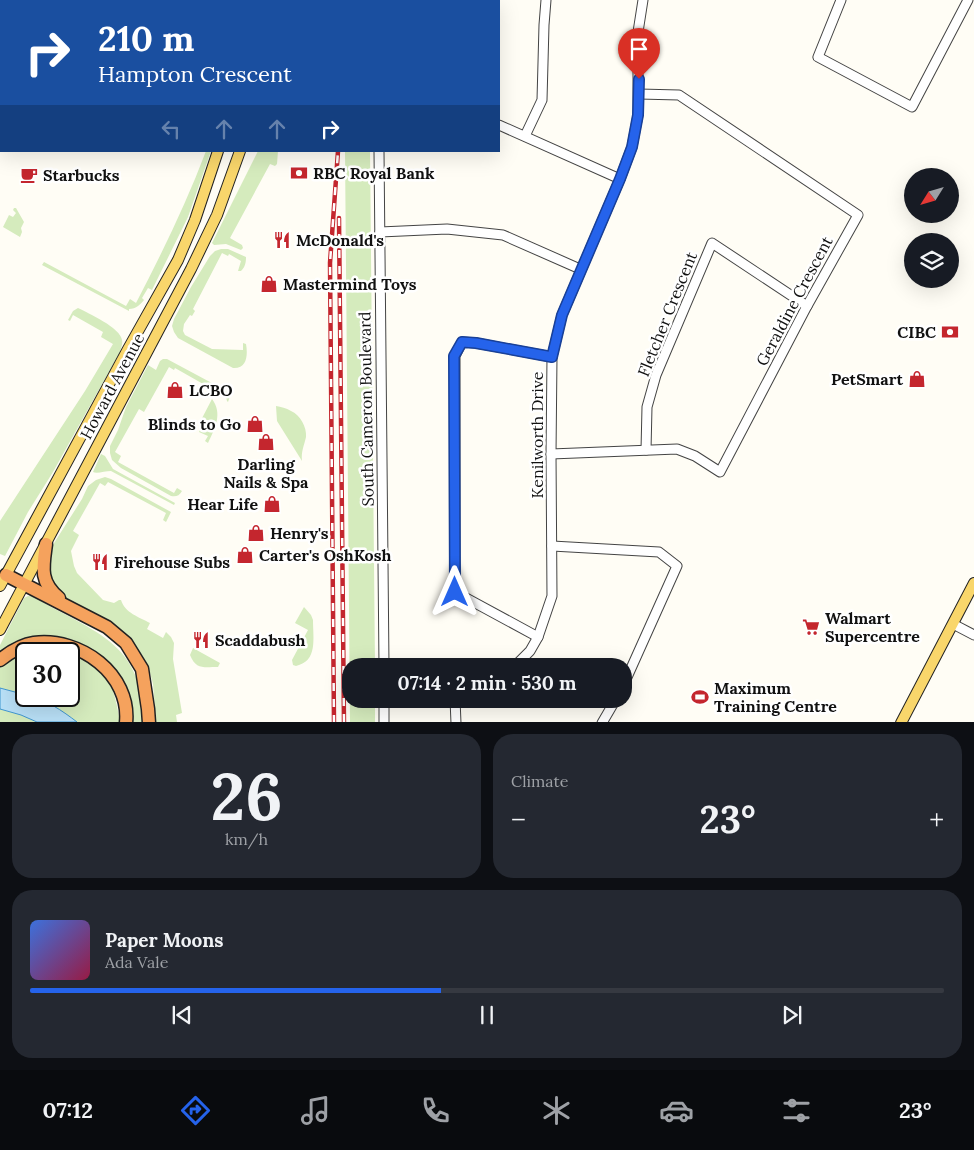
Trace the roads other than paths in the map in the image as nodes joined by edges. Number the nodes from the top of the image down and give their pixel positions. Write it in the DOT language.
graph roads {
  1 [pos="546,0"];
  2 [pos="643,0"];
  3 [pos="841,0"];
  4 [pos="968,0"];
  5 [pos="639,94"];
  6 [pos="500,125"];
  7 [pos="526,136"];
  8 [pos="218,152"];
  9 [pos="240,152"];
  10 [pos="379,152"];
  11 [pos="620,179"];
  12 [pos="380,232"];
  13 [pos="580,269"];
  14 [pos="807,306"];
  15 [pos="552,357"];
  16 [pos="646,450"];
  17 [pos="551,454"];
  18 [pos="46,544"];
  19 [pos="552,546"];
  20 [pos="3,580"];
  21 [pos="974,583"];
  22 [pos="24,584"];
  23 [pos="83,616"];
  24 [pos="953,624"];
  25 [pos="0,630"];
  26 [pos="974,635"];
  27 [pos="538,637"];
  28 [pos="384,658"];
  29 [pos="523,658"];
  30 [pos="0,660"];
  31 [pos="632,666"];
  32 [pos="384,708"];
  33 [pos="455,708"];
  34 [pos="611,708"];
  35 [pos="126,722"];
  36 [pos="150,722"];
  37 [pos="384,722"];
  38 [pos="456,722"];
  39 [pos="602,722"];
  40 [pos="901,722"];
  1 -- 7 [label="street"];
  2 -- 5 [label="street, Kenilworth Drive"];
  3 -- 4 [label="street"];
  5 -- 11 [label="street, Kenilworth Drive"];
  5 -- 14 [label="street, Geraldine Crescent"];
  6 -- 7 [label="street"];
  7 -- 11 [label="street"];
  8 -- 20 [label="main road, Howard Avenue"];
  9 -- 18 [label="main road, Howard Avenue"];
  10 -- 12 [label="street, South Cameron Boulevard"];
  11 -- 13 [label="street, Kenilworth Drive"];
  12 -- 13 [label="street"];
  12 -- 28 [label="street, South Cameron Boulevard"];
  13 -- 15 [label="street, Kenilworth Drive"];
  14 -- 16 [label="street, Geraldine Crescent"];
  14 -- 16 [label="street, Fletcher Crescent"];
  15 -- 17 [label="street, Kenilworth Drive"];
  15 -- 27 [label="street"];
  16 -- 17 [label="street, Geraldine Crescent"];
  17 -- 19 [label="street, Kenilworth Drive"];
  18 -- 22 [label="main road, Howard Avenue"];
  18 -- 23 [label="highway"];
  19 -- 27 [label="street, Kenilworth Drive"];
  19 -- 31 [label="street"];
  20 -- 22 [label="highway"];
  21 -- 24 [label="main road"];
  22 -- 23 [label="highway"];
  22 -- 25 [label="main road, Howard Avenue"];
  23 -- 36 [label="highway"];
  24 -- 26 [label="street"];
  24 -- 40 [label="main road"];
  27 -- 29 [label="street, Kenilworth Drive"];
  30 -- 35 [label="highway"];
  32 -- 37 [label="street"];
  33 -- 38 [label="street"];
  34 -- 39 [label="street"];
}
